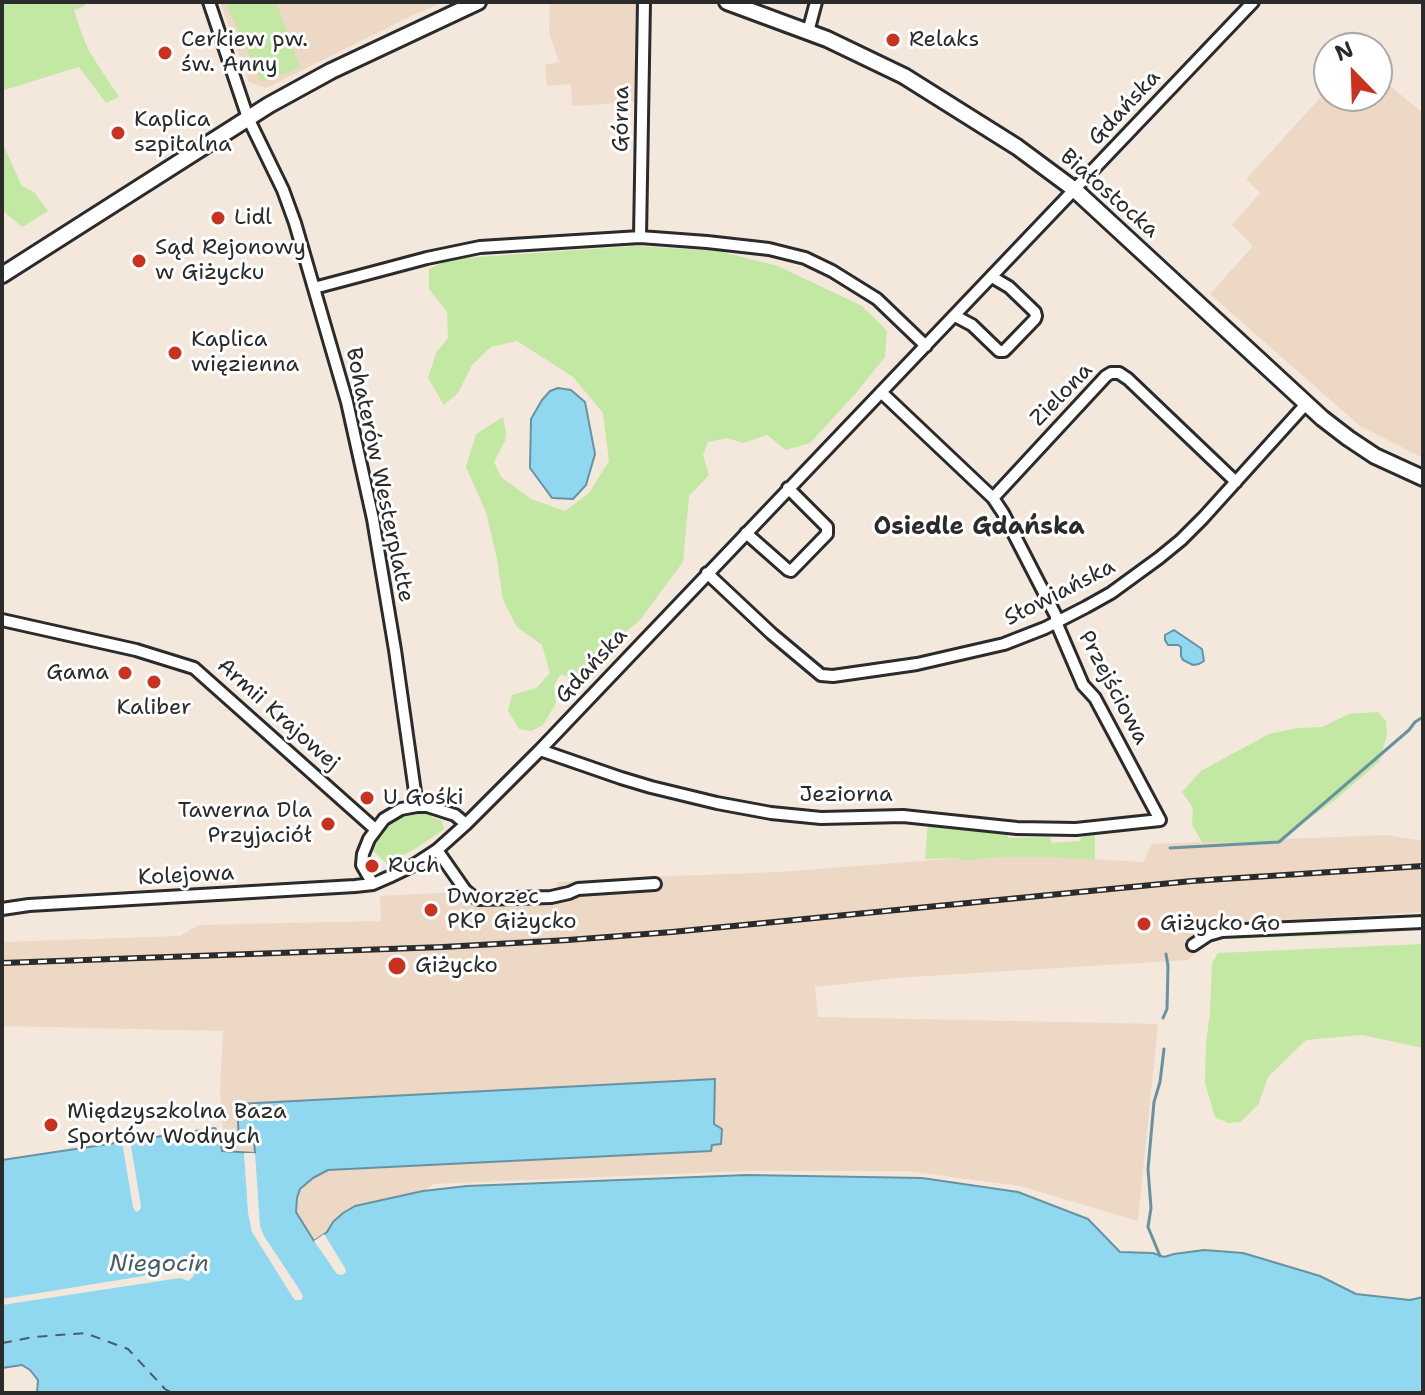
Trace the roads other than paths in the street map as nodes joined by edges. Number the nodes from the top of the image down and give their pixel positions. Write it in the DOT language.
graph roads {
  1 [pos="209,2"];
  2 [pos="478,2"];
  3 [pos="644,2"];
  4 [pos="727,2"];
  5 [pos="816,2"];
  6 [pos="1253,2"];
  7 [pos="808,32"];
  8 [pos="248,118"];
  9 [pos="1075,190"];
  10 [pos="640,237"];
  11 [pos="2,275"];
  12 [pos="992,277"];
  13 [pos="314,288"];
  14 [pos="955,316"];
  15 [pos="926,346"];
  16 [pos="881,392"];
  17 [pos="1306,404"];
  18 [pos="1423,478"];
  19 [pos="1236,482"];
  20 [pos="788,488"];
  21 [pos="993,498"];
  22 [pos="746,533"];
  23 [pos="707,573"];
  24 [pos="2,620"];
  25 [pos="1056,622"];
  26 [pos="540,750"];
  27 [pos="417,806"];
  28 [pos="1160,820"];
  29 [pos="466,824"];
  30 [pos="375,829"];
  31 [pos="437,850"];
  32 [pos="373,884"];
  33 [pos="655,884"];
  34 [pos="2,909"];
  35 [pos="1423,922"];
  36 [pos="1193,945"];
  1 -- 8 [label="street, Bohaterów Westerplatte"];
  2 -- 8 [label="street"];
  3 -- 10 [label="street, Górna"];
  4 -- 7 [label="street, Białostocka"];
  5 -- 7 [label="street"];
  6 -- 9 [label="street, Gdańska"];
  7 -- 9 [label="street, Białostocka"];
  8 -- 11 [label="street"];
  8 -- 13 [label="street, Bohaterów Westerplatte"];
  9 -- 12 [label="street, Gdańska"];
  9 -- 17 [label="street, Białostocka"];
  10 -- 13 [label="street"];
  10 -- 15 [label="street"];
  12 -- 14 [label="street, Gdańska"];
  12 -- 14 [label="street"];
  13 -- 27 [label="street, Bohaterów Westerplatte"];
  14 -- 15 [label="street, Gdańska"];
  15 -- 16 [label="street, Gdańska"];
  16 -- 20 [label="street, Gdańska"];
  16 -- 21 [label="street, Przejściowa"];
  17 -- 18 [label="street, Białostocka"];
  17 -- 19 [label="street, Słowiańska"];
  19 -- 21 [label="street, Zielona"];
  19 -- 25 [label="street, Słowiańska"];
  20 -- 22 [label="street, Gdańska"];
  20 -- 22 [label="street"];
  21 -- 25 [label="street, Przejściowa"];
  22 -- 23 [label="street, Gdańska"];
  23 -- 25 [label="street, Słowiańska"];
  23 -- 26 [label="street, Gdańska"];
  24 -- 30 [label="street, Armii Krajowej"];
  25 -- 28 [label="street, Przejściowa"];
  26 -- 28 [label="street, Jeziorna"];
  26 -- 29 [label="street, Gdańska"];
  27 -- 29 [label="street"];
  27 -- 30 [label="street"];
  29 -- 31 [label="street, Gdańska"];
  30 -- 32 [label="street"];
  31 -- 32 [label="street, Gdańska"];
  31 -- 33 [label="street"];
  32 -- 34 [label="street, Kolejowa"];
  35 -- 36 [label="street"];
}
